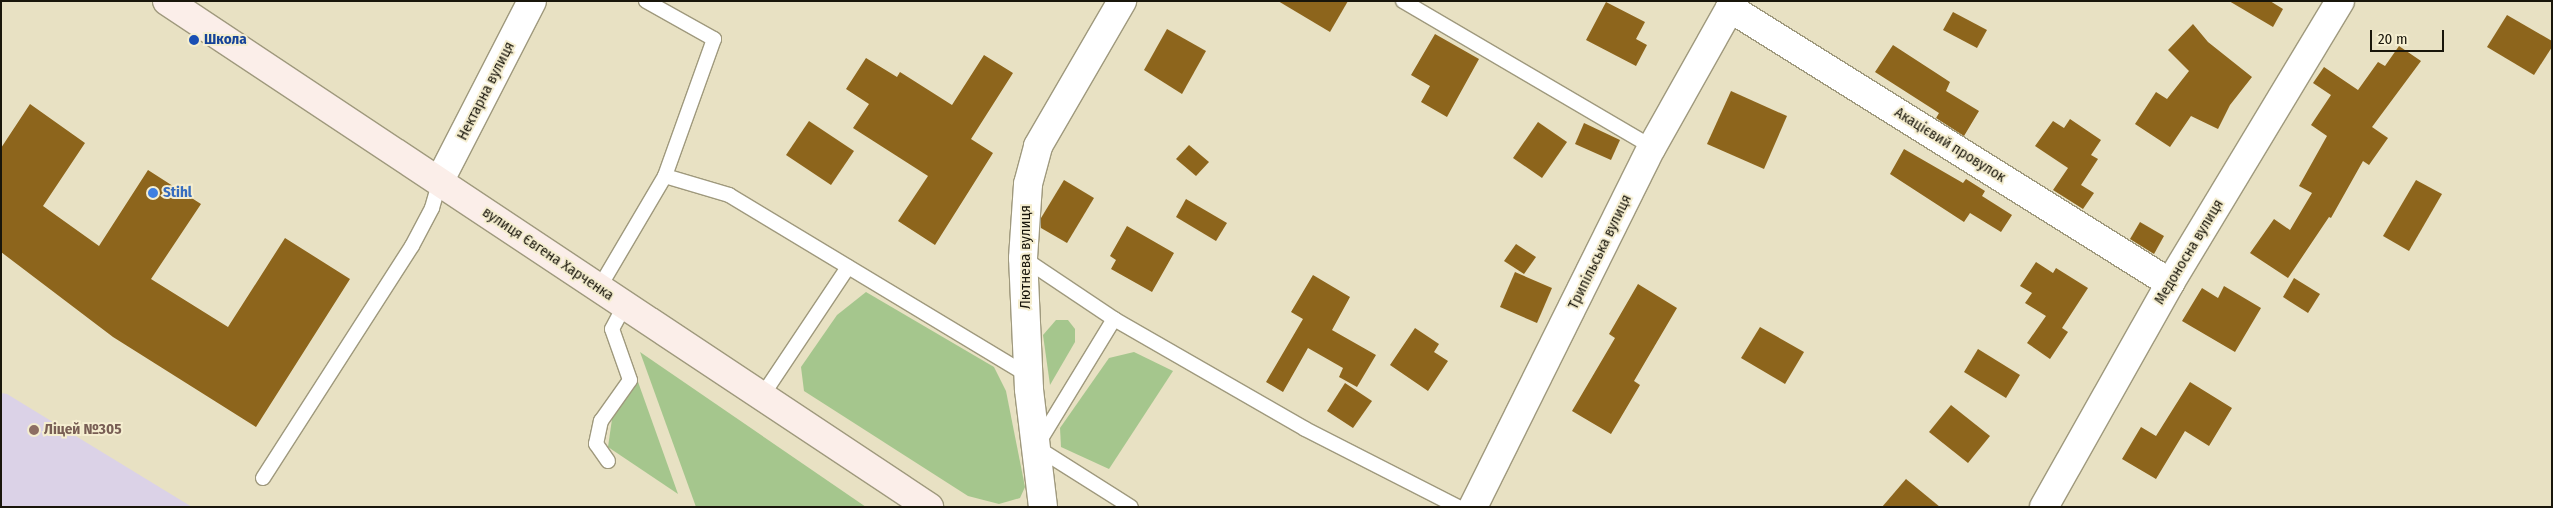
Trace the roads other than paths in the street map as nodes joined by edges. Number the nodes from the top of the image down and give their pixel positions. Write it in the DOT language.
graph roads {
  1 [pos="167,1"];
  2 [pos="532,1"];
  3 [pos="646,1"];
  4 [pos="1122,1"];
  5 [pos="1403,1"];
  6 [pos="2340,1"];
  7 [pos="1732,5"];
  8 [pos="1652,147"];
  9 [pos="665,176"];
  10 [pos="440,180"];
  11 [pos="1023,258"];
  12 [pos="848,267"];
  13 [pos="2170,283"];
  14 [pos="599,288"];
  15 [pos="625,305"];
  16 [pos="1114,319"];
  17 [pos="1029,376"];
  18 [pos="762,396"];
  19 [pos="1036,447"];
  20 [pos="608,461"];
  21 [pos="263,478"];
  22 [pos="929,507"];
  23 [pos="1043,507"];
  24 [pos="1131,507"];
  25 [pos="1458,507"];
  26 [pos="1473,507"];
  27 [pos="2044,507"];
  1 -- 10 [label="main road, вулиця Євгена Харченка"];
  2 -- 10 [label="street, Нектарна вулиця"];
  3 -- 9 [label="lane"];
  4 -- 11 [label="street, Лютнева вулиця"];
  5 -- 8 [label="lane"];
  6 -- 13 [label="street, Медоносна вулиця"];
  7 -- 8 [label="street, Трипільська вулиця"];
  7 -- 13 [label="street, Акацієвий провулок"];
  8 -- 26 [label="street, Трипільська вулиця"];
  9 -- 12 [label="lane"];
  9 -- 14 [label="lane"];
  10 -- 14 [label="main road, вулиця Євгена Харченка"];
  10 -- 21 [label="lane"];
  11 -- 16 [label="lane"];
  11 -- 17 [label="street, Лютнева вулиця"];
  12 -- 17 [label="lane"];
  12 -- 18 [label="lane"];
  13 -- 27 [label="street, Медоносна вулиця"];
  14 -- 15 [label="main road, вулиця Євгена Харченка"];
  15 -- 18 [label="main road, вулиця Євгена Харченка"];
  15 -- 20 [label="lane"];
  16 -- 19 [label="lane"];
  16 -- 25 [label="lane"];
  17 -- 19 [label="street, Лютнева вулиця"];
  18 -- 22 [label="main road, вулиця Євгена Харченка"];
  19 -- 23 [label="street, Лютнева вулиця"];
  19 -- 24 [label="lane"];
}
